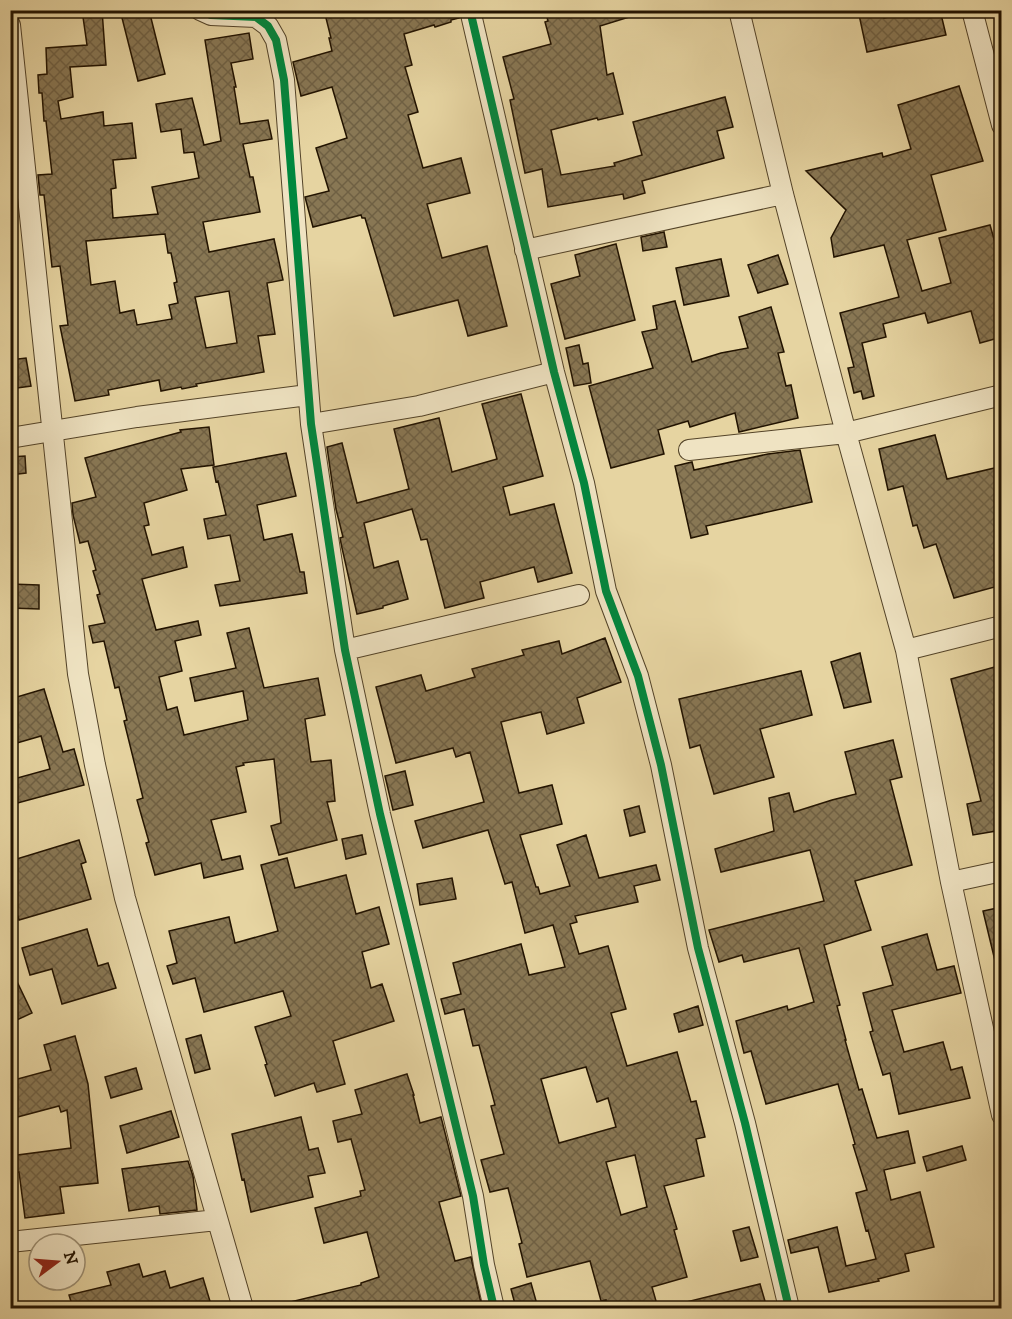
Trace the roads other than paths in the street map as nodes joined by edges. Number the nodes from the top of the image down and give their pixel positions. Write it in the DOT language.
graph roads {
  1 [pos="200,10"];
  2 [pos="470,10"];
  3 [pos="739,10"];
  4 [pos="972,10"];
  5 [pos="10,25"];
  6 [pos="1002,124"];
  7 [pos="783,194"];
  8 [pos="525,250"];
  9 [pos="554,372"];
  10 [pos="1002,394"];
  11 [pos="309,395"];
  12 [pos="311,424"];
  13 [pos="52,432"];
  14 [pos="846,433"];
  15 [pos="10,438"];
  16 [pos="689,450"];
  17 [pos="579,595"];
  18 [pos="1002,626"];
  19 [pos="345,650"];
  20 [pos="906,650"];
  21 [pos="1002,871"];
  22 [pos="951,882"];
  23 [pos="1002,1115"];
  24 [pos="217,1220"];
  25 [pos="10,1242"];
  26 [pos="243,1308"];
  27 [pos="494,1308"];
  28 [pos="789,1308"];
  1 -- 11 [label="street"];
  2 -- 8 [label="street"];
  3 -- 7 [label="street"];
  4 -- 6 [label="street"];
  5 -- 13 [label="street"];
  7 -- 8 [label="street"];
  7 -- 14 [label="street"];
  8 -- 9 [label="street"];
  9 -- 12 [label="street"];
  9 -- 28 [label="street"];
  10 -- 14 [label="street"];
  11 -- 12 [label="street"];
  11 -- 13 [label="street"];
  12 -- 19 [label="street"];
  13 -- 15 [label="street"];
  13 -- 24 [label="street"];
  14 -- 16 [label="street"];
  14 -- 20 [label="street"];
  17 -- 19 [label="street"];
  18 -- 20 [label="street"];
  19 -- 27 [label="street"];
  20 -- 22 [label="street"];
  21 -- 22 [label="street"];
  22 -- 23 [label="street"];
  24 -- 25 [label="street"];
  24 -- 26 [label="street"];
}
